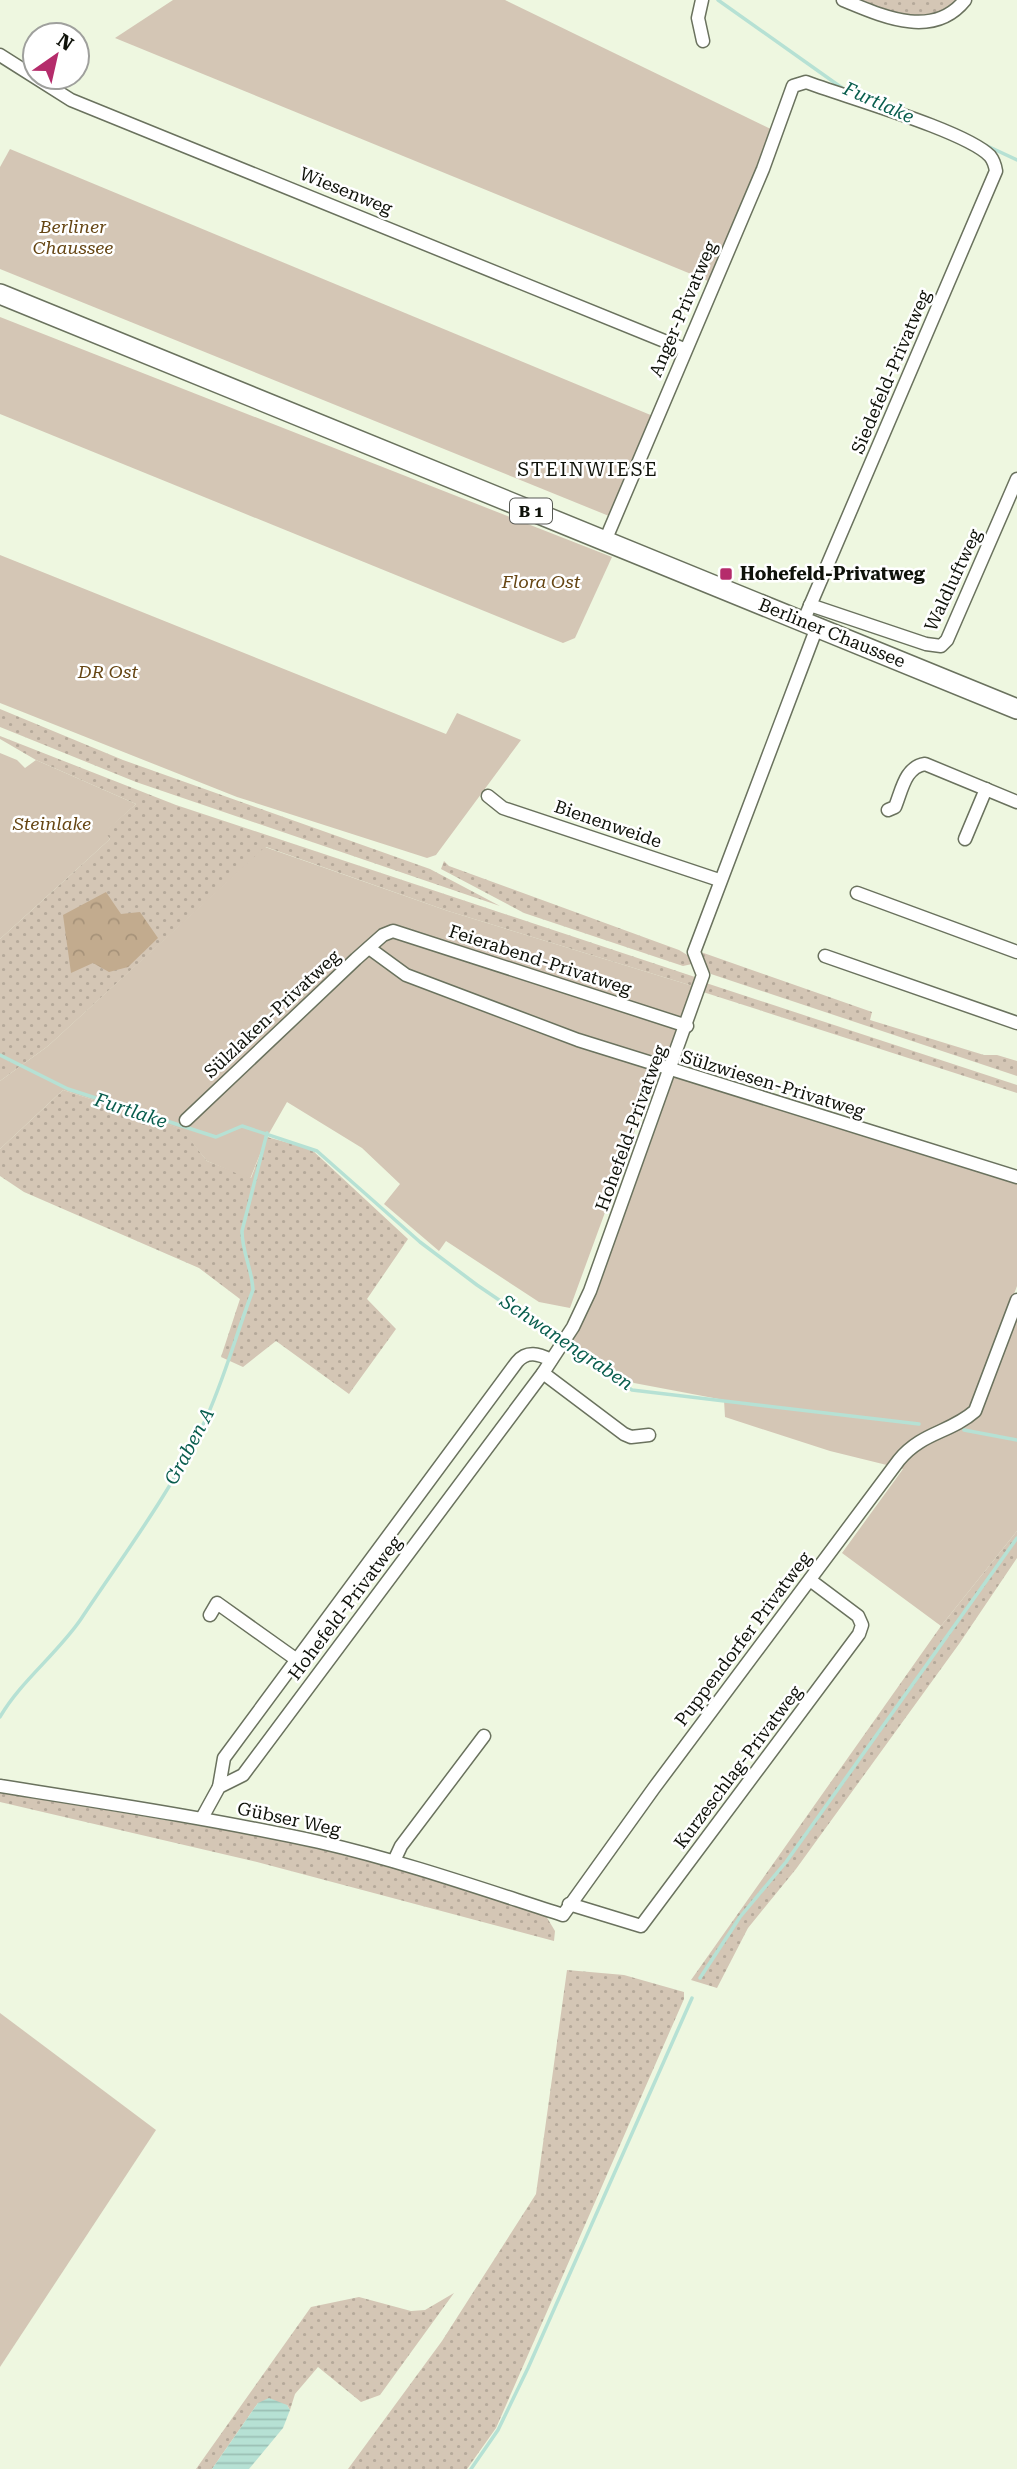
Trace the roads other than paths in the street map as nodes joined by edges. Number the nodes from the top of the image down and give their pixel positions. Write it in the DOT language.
graph roads {
  1 [pos="702,0"];
  2 [pos="843,0"];
  3 [pos="965,0"];
  4 [pos="703,41"];
  5 [pos="0,55"];
  6 [pos="792,89"];
  7 [pos="0,293"];
  8 [pos="0,301"];
  9 [pos="25,304"];
  10 [pos="684,349"];
  11 [pos="1017,479"];
  12 [pos="605,541"];
  13 [pos="810,618"];
  14 [pos="1017,709"];
  15 [pos="986,789"];
  16 [pos="488,796"];
  17 [pos="1017,802"];
  18 [pos="888,810"];
  19 [pos="965,839"];
  20 [pos="719,880"];
  21 [pos="857,893"];
  22 [pos="383,934"];
  23 [pos="369,948"];
  24 [pos="1017,952"];
  25 [pos="825,956"];
  26 [pos="1017,1023"];
  27 [pos="687,1026"];
  28 [pos="670,1071"];
  29 [pos="186,1119"];
  30 [pos="1017,1177"];
  31 [pos="1017,1300"];
  32 [pos="554,1356"];
  33 [pos="543,1373"];
  34 [pos="649,1435"];
  35 [pos="810,1580"];
  36 [pos="210,1615"];
  37 [pos="297,1660"];
  38 [pos="484,1736"];
  39 [pos="0,1786"];
  40 [pos="219,1787"];
  41 [pos="202,1818"];
  42 [pos="394,1861"];
  43 [pos="566,1910"];
  1 -- 4 [label="street"];
  2 -- 3 [label="street"];
  5 -- 10 [label="street, Wiesenweg"];
  6 -- 10 [label="street, Anger-Privatweg"];
  6 -- 13 [label="street, Siedefeld-Privatweg"];
  7 -- 9 [label="main road, Berliner Chaussee / B 1"];
  8 -- 9 [label="main road, Berliner Chaussee / B 1"];
  9 -- 12 [label="main road, Berliner Chaussee / B 1"];
  10 -- 12 [label="street, Anger-Privatweg"];
  11 -- 13 [label="street, Waldluftweg"];
  12 -- 13 [label="main road, Berliner Chaussee / B 1"];
  13 -- 14 [label="main road, Berliner Chaussee / B 1"];
  13 -- 20 [label="street, Hohefeld-Privatweg"];
  15 -- 17 [label="street"];
  15 -- 18 [label="street"];
  15 -- 19 [label="street"];
  16 -- 20 [label="street, Bienenweide"];
  20 -- 27 [label="street, Hohefeld-Privatweg"];
  21 -- 24 [label="street"];
  22 -- 23 [label="street, Sülzlaken-Privatweg"];
  22 -- 27 [label="street, Feierabend-Privatweg"];
  23 -- 28 [label="street, Sülzwiesen-Privatweg"];
  23 -- 29 [label="street, Sülzlaken-Privatweg"];
  25 -- 26 [label="street"];
  27 -- 28 [label="street, Hohefeld-Privatweg"];
  28 -- 30 [label="street, Sülzwiesen-Privatweg"];
  28 -- 32 [label="street, Hohefeld-Privatweg"];
  31 -- 35 [label="street, Puppendorfer Privatweg"];
  32 -- 33 [label="street, Hohefeld-Privatweg"];
  32 -- 37 [label="street, Hohefeld-Privatweg"];
  33 -- 34 [label="street"];
  33 -- 40 [label="street, Hohefeld-Privatweg"];
  35 -- 43 [label="street, Puppendorfer Privatweg"];
  35 -- 43 [label="street, Kurzeschlag-Privatweg"];
  36 -- 37 [label="street, Hohefeld-Privatweg"];
  37 -- 40 [label="street, Hohefeld-Privatweg"];
  38 -- 42 [label="street"];
  39 -- 41 [label="street, Gübser Weg"];
  40 -- 41 [label="street, Hohefeld-Privatweg"];
  41 -- 42 [label="street, Gübser Weg"];
  42 -- 43 [label="street, Gübser Weg"];
}
